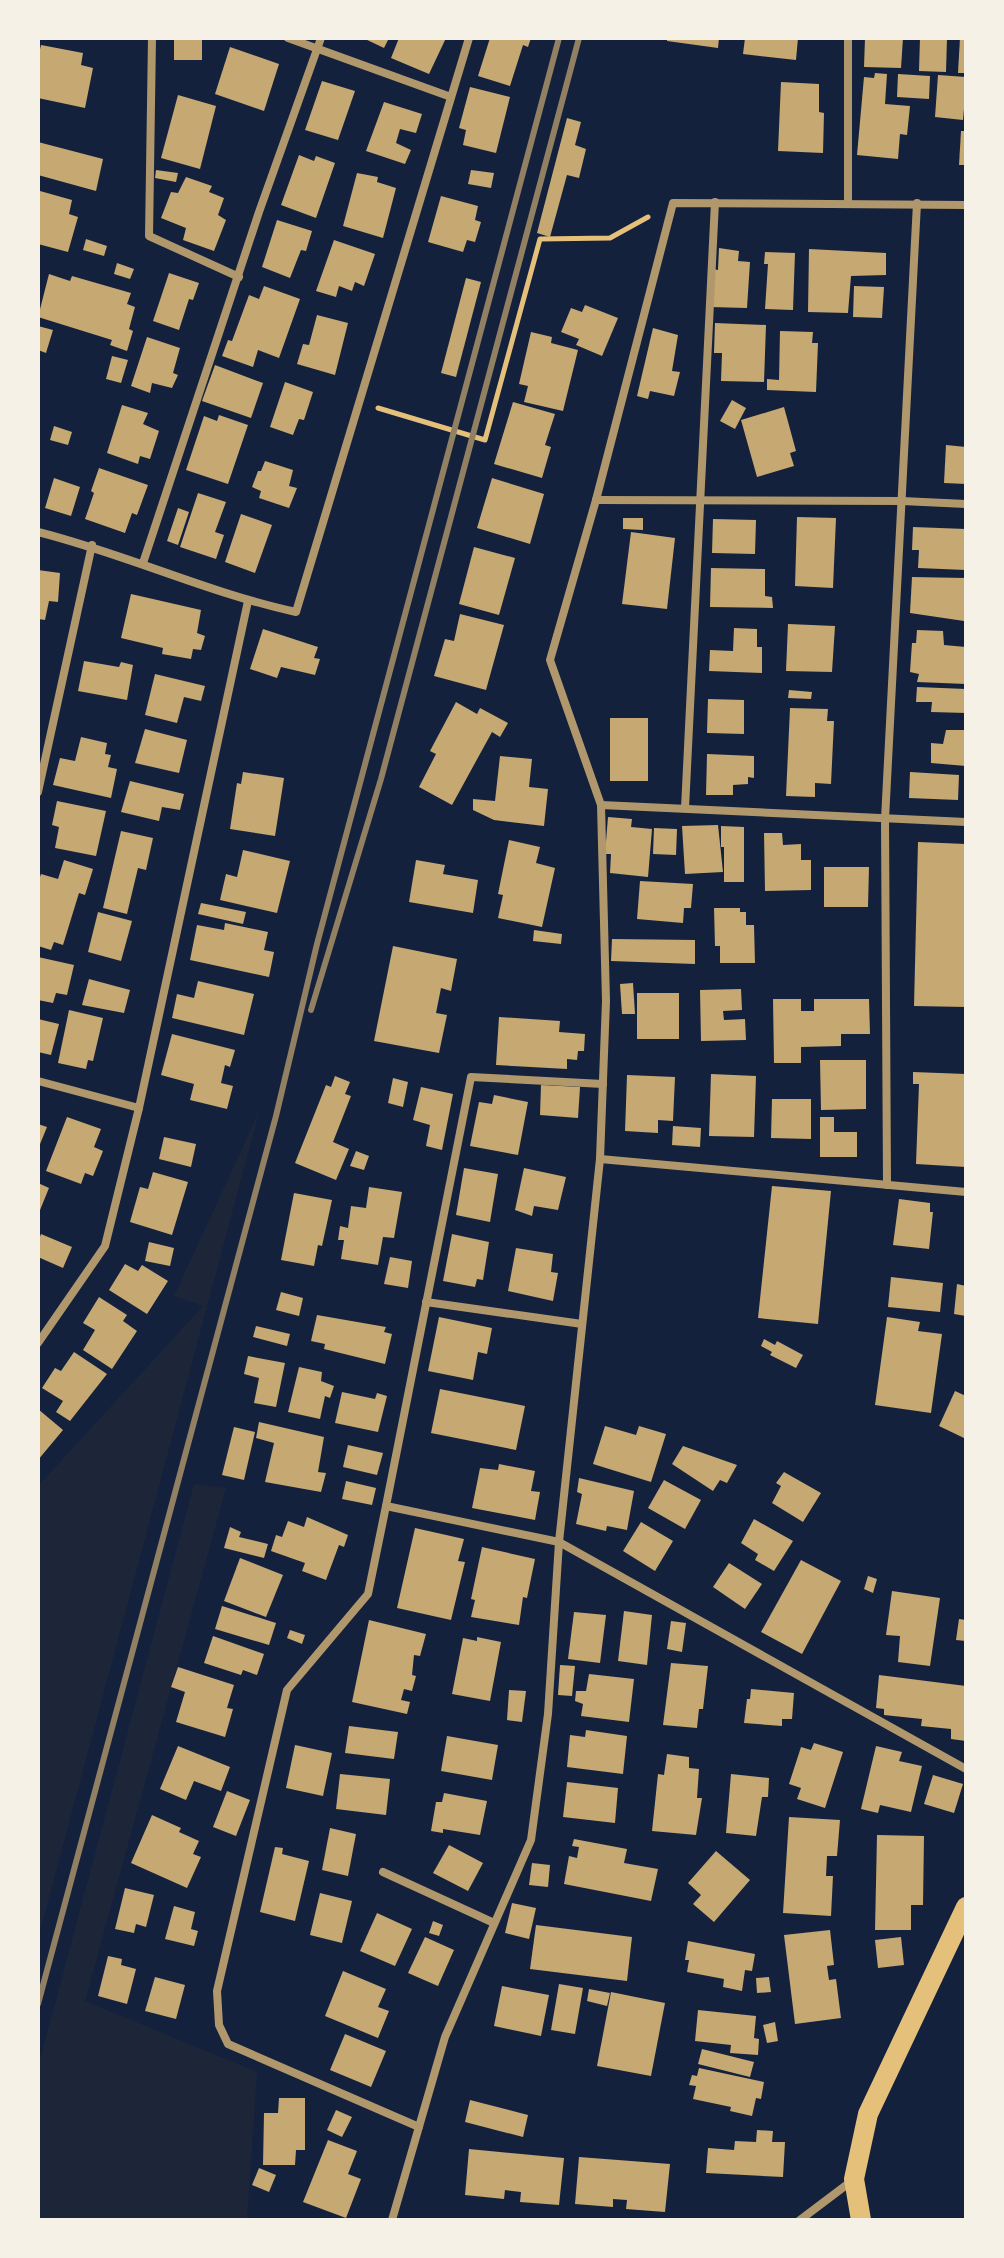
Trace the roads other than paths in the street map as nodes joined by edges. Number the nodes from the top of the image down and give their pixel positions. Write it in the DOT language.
graph roads {
  1 [pos="152,38"];
  2 [pos="288,38"];
  3 [pos="469,38"];
  4 [pos="848,38"];
  5 [pos="320,43"];
  6 [pos="451,97"];
  7 [pos="715,202"];
  8 [pos="917,203"];
  9 [pos="848,204"];
  10 [pos="966,205"];
  11 [pos="239,277"];
  12 [pos="596,500"];
  13 [pos="902,501"];
  14 [pos="700,502"];
  15 [pos="966,504"];
  16 [pos="38,532"];
  17 [pos="92,545"];
  18 [pos="143,563"];
  19 [pos="248,601"];
  20 [pos="38,792"];
  21 [pos="601,805"];
  22 [pos="685,808"];
  23 [pos="885,819"];
  24 [pos="966,822"];
  25 [pos="38,1081"];
  26 [pos="603,1084"];
  27 [pos="139,1108"];
  28 [pos="600,1159"];
  29 [pos="887,1185"];
  30 [pos="966,1192"];
  31 [pos="426,1302"];
  32 [pos="582,1324"];
  33 [pos="38,1343"];
  34 [pos="386,1506"];
  35 [pos="559,1542"];
  36 [pos="966,1769"];
  37 [pos="383,1872"];
  38 [pos="966,1907"];
  39 [pos="494,1923"];
  40 [pos="419,2127"];
  41 [pos="854,2179"];
  42 [pos="392,2220"];
  43 [pos="800,2220"];
  44 [pos="861,2220"];
  1 -- 11 [label="street"];
  2 -- 5 [label="street"];
  3 -- 6 [label="street"];
  4 -- 9 [label="street"];
  5 -- 6 [label="street"];
  5 -- 11 [label="street"];
  6 -- 19 [label="street"];
  7 -- 9 [label="street"];
  7 -- 12 [label="street"];
  7 -- 14 [label="street"];
  8 -- 9 [label="street"];
  8 -- 10 [label="street"];
  8 -- 13 [label="street"];
  11 -- 18 [label="street"];
  12 -- 14 [label="street"];
  12 -- 21 [label="street"];
  13 -- 14 [label="street"];
  13 -- 15 [label="street"];
  13 -- 23 [label="street"];
  14 -- 22 [label="street"];
  16 -- 17 [label="street"];
  17 -- 18 [label="street"];
  17 -- 20 [label="street"];
  18 -- 19 [label="street"];
  19 -- 27 [label="street"];
  21 -- 22 [label="street"];
  21 -- 26 [label="street"];
  22 -- 23 [label="street"];
  23 -- 24 [label="street"];
  23 -- 29 [label="street"];
  25 -- 27 [label="street"];
  26 -- 28 [label="street"];
  26 -- 31 [label="street"];
  27 -- 33 [label="street"];
  28 -- 29 [label="street"];
  28 -- 32 [label="street"];
  29 -- 30 [label="street"];
  31 -- 32 [label="street"];
  31 -- 34 [label="street"];
  32 -- 35 [label="street"];
  34 -- 35 [label="street"];
  34 -- 40 [label="street"];
  35 -- 36 [label="street"];
  35 -- 39 [label="street"];
  37 -- 39 [label="street"];
  38 -- 41 [label="main road"];
  39 -- 40 [label="street"];
  40 -- 42 [label="street"];
  41 -- 43 [label="street"];
  41 -- 44 [label="main road"];
}
